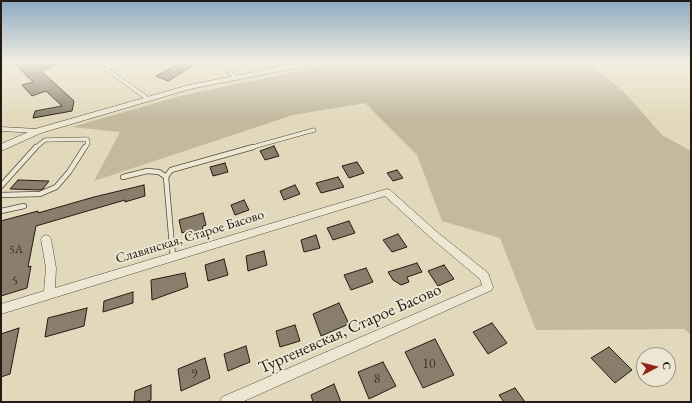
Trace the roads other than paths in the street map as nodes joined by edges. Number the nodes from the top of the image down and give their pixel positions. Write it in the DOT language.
graph roads {
  1 [pos="123,81"];
  2 [pos="221,81"];
  3 [pos="147,98"];
  4 [pos="1,129"];
  5 [pos="314,130"];
  6 [pos="38,131"];
  7 [pos="1,148"];
  8 [pos="123,177"];
  9 [pos="166,177"];
  10 [pos="1,186"];
  11 [pos="1,195"];
  12 [pos="24,206"];
  13 [pos="1,211"];
  14 [pos="46,239"];
  15 [pos="174,257"];
  16 [pos="488,287"];
  17 [pos="49,295"];
  18 [pos="1,309"];
  19 [pos="226,402"];
  1 -- 3 [label="lane"];
  2 -- 3 [label="street"];
  3 -- 6 [label="street"];
  4 -- 6 [label="street"];
  5 -- 9 [label="lane"];
  6 -- 7 [label="street"];
  8 -- 9 [label="lane"];
  9 -- 15 [label="lane"];
  10 -- 11 [label="lane"];
  12 -- 13 [label="lane"];
  14 -- 17 [label="street"];
  15 -- 16 [label="street, Славянская, Старое Басово"];
  15 -- 17 [label="street, Славянская, Старое Басово"];
  16 -- 19 [label="street, Тургеневская, Старое Басово"];
  17 -- 18 [label="street, Славянская, Старое Басово"];
}
